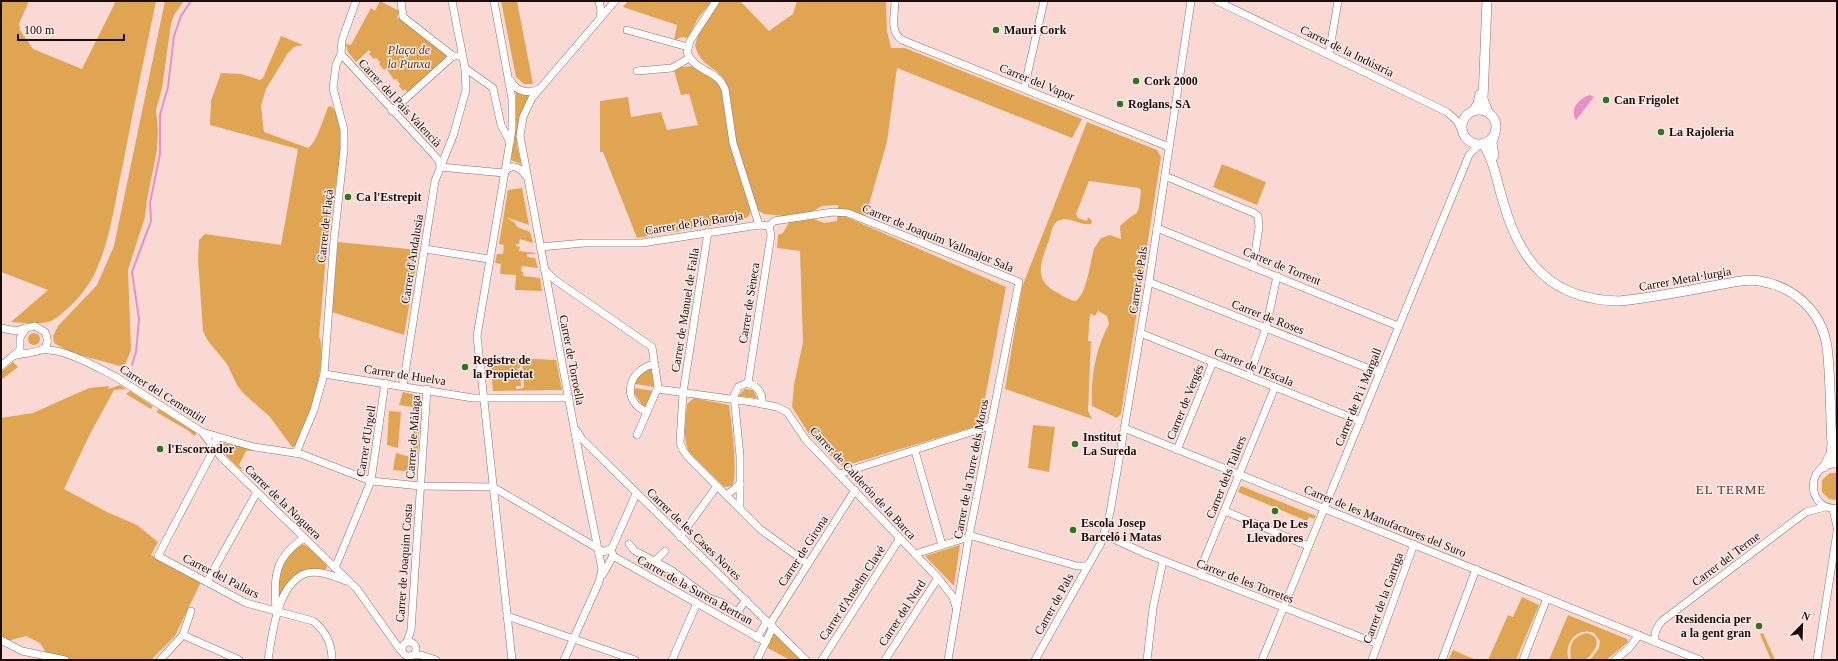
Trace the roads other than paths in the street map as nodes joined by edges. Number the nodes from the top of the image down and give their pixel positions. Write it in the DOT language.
graph roads {
  1 [pos="356,1"];
  2 [pos="401,1"];
  3 [pos="452,1"];
  4 [pos="494,1"];
  5 [pos="599,1"];
  6 [pos="615,1"];
  7 [pos="716,1"];
  8 [pos="895,1"];
  9 [pos="1044,1"];
  10 [pos="1191,1"];
  11 [pos="1217,1"];
  12 [pos="1338,1"];
  13 [pos="1482,1"];
  14 [pos="1487,1"];
  15 [pos="600,18"];
  16 [pos="627,30"];
  17 [pos="688,47"];
  18 [pos="341,54"];
  19 [pos="1329,54"];
  20 [pos="453,56"];
  21 [pos="462,56"];
  22 [pos="690,58"];
  23 [pos="465,68"];
  24 [pos="637,71"];
  25 [pos="508,75"];
  26 [pos="543,86"];
  27 [pos="1024,89"];
  28 [pos="1474,110"];
  29 [pos="392,111"];
  30 [pos="1488,112"];
  31 [pos="1461,129"];
  32 [pos="1494,136"];
  33 [pos="510,142"];
  34 [pos="1481,144"];
  35 [pos="1169,147"];
  36 [pos="440,167"];
  37 [pos="504,173"];
  38 [pos="1165,176"];
  39 [pos="526,177"];
  40 [pos="848,214"];
  41 [pos="759,225"];
  42 [pos="769,226"];
  43 [pos="1157,228"];
  44 [pos="708,232"];
  45 [pos="540,247"];
  46 [pos="425,249"];
  47 [pos="489,259"];
  48 [pos="1253,267"];
  49 [pos="544,269"];
  50 [pos="1277,276"];
  51 [pos="1019,282"];
  52 [pos="1149,282"];
  53 [pos="1398,326"];
  54 [pos="26,328"];
  55 [pos="1266,328"];
  56 [pos="4,329"];
  57 [pos="1140,333"];
  58 [pos="20,340"];
  59 [pos="47,341"];
  60 [pos="42,350"];
  61 [pos="29,352"];
  62 [pos="59,352"];
  63 [pos="13,356"];
  64 [pos="1213,362"];
  65 [pos="655,364"];
  66 [pos="1,366"];
  67 [pos="1380,373"];
  68 [pos="324,374"];
  69 [pos="1249,376"];
  70 [pos="385,383"];
  71 [pos="748,383"];
  72 [pos="403,386"];
  73 [pos="1275,388"];
  74 [pos="657,389"];
  75 [pos="428,390"];
  76 [pos="683,393"];
  77 [pos="483,398"];
  78 [pos="569,398"];
  79 [pos="734,400"];
  80 [pos="762,404"];
  81 [pos="648,412"];
  82 [pos="572,419"];
  83 [pos="1360,421"];
  84 [pos="990,426"];
  85 [pos="1124,428"];
  86 [pos="202,432"];
  87 [pos="637,435"];
  88 [pos="218,438"];
  89 [pos="214,448"];
  90 [pos="915,450"];
  91 [pos="1177,450"];
  92 [pos="296,453"];
  93 [pos="1837,460"];
  94 [pos="1837,464"];
  95 [pos="1824,467"];
  96 [pos="839,474"];
  97 [pos="1239,474"];
  98 [pos="371,481"];
  99 [pos="740,484"];
  100 [pos="421,486"];
  101 [pos="717,486"];
  102 [pos="492,487"];
  103 [pos="855,490"];
  104 [pos="257,492"];
  105 [pos="636,494"];
  106 [pos="726,495"];
  107 [pos="740,508"];
  108 [pos="1323,508"];
  109 [pos="1832,508"];
  110 [pos="1225,511"];
  111 [pos="1837,527"];
  112 [pos="1837,532"];
  113 [pos="680,536"];
  114 [pos="969,536"];
  115 [pos="1105,536"];
  116 [pos="304,538"];
  117 [pos="900,538"];
  118 [pos="629,544"];
  119 [pos="1414,544"];
  120 [pos="942,545"];
  121 [pos="598,546"];
  122 [pos="1308,546"];
  123 [pos="612,548"];
  124 [pos="665,551"];
  125 [pos="915,554"];
  126 [pos="613,556"];
  127 [pos="1093,558"];
  128 [pos="655,561"];
  129 [pos="1163,561"];
  130 [pos="644,564"];
  131 [pos="808,564"];
  132 [pos="332,565"];
  133 [pos="1834,567"];
  134 [pos="1476,569"];
  135 [pos="323,574"];
  136 [pos="1202,576"];
  137 [pos="938,578"];
  138 [pos="207,582"];
  139 [pos="349,582"];
  140 [pos="599,582"];
  141 [pos="1547,598"];
  142 [pos="746,600"];
  143 [pos="696,603"];
  144 [pos="1283,607"];
  145 [pos="957,608"];
  146 [pos="191,611"];
  147 [pos="276,612"];
  148 [pos="507,616"];
  149 [pos="770,624"];
  150 [pos="183,635"];
  151 [pos="1639,635"];
  152 [pos="574,638"];
  153 [pos="757,638"];
  154 [pos="1,640"];
  155 [pos="766,642"];
  156 [pos="1655,642"];
  157 [pos="1378,644"];
  158 [pos="408,652"];
  159 [pos="512,659"];
  160 [pos="950,659"];
  161 [pos="1696,659"];
  162 [pos="65,660"];
  163 [pos="160,660"];
  164 [pos="239,660"];
  165 [pos="268,660"];
  166 [pos="332,660"];
  167 [pos="436,660"];
  168 [pos="564,660"];
  169 [pos="635,660"];
  170 [pos="672,660"];
  171 [pos="756,660"];
  172 [pos="806,660"];
  173 [pos="822,660"];
  174 [pos="885,660"];
  175 [pos="1036,660"];
  176 [pos="1147,660"];
  177 [pos="1262,660"];
  178 [pos="1372,660"];
  179 [pos="1442,660"];
  180 [pos="1523,660"];
  181 [pos="1615,660"];
  182 [pos="1817,660"];
  1 -- 18 [label="street, Carrer de Flaçà"];
  2 -- 20 [label="street"];
  3 -- 21 [label="street, Carrer d'Andalusia"];
  4 -- 25 [label="street"];
  5 -- 15 [label="street"];
  6 -- 15 [label="street, Carrer de Torroella"];
  7 -- 17 [label="street"];
  8 -- 27 [label="street, Carrer del Vapor"];
  9 -- 27 [label="street"];
  10 -- 35 [label="street, Carrer de Pals"];
  11 -- 19 [label="street, Carrer de la Indústria"];
  12 -- 19 [label="street"];
  13 -- 28 [label="main road"];
  14 -- 30 [label="main road"];
  15 -- 26 [label="street, Carrer de Torroella"];
  16 -- 17 [label="street"];
  17 -- 22 [label="street"];
  18 -- 29 [label="street, Carrer del País Valencià"];
  18 -- 68 [label="street, Carrer de Flaçà"];
  19 -- 31 [label="street, Carrer de la Indústria"];
  20 -- 21 [label="street"];
  20 -- 29 [label="street"];
  21 -- 23 [label="street, Carrer d'Andalusia"];
  22 -- 24 [label="street"];
  22 -- 41 [label="street"];
  23 -- 33 [label="street"];
  23 -- 36 [label="street, Carrer d'Andalusia"];
  25 -- 26 [label="street"];
  25 -- 33 [label="street"];
  26 -- 39 [label="street, Carrer de Torroella"];
  27 -- 35 [label="street, Carrer del Vapor"];
  28 -- 30 [label="main road"];
  28 -- 31 [label="main road"];
  29 -- 36 [label="street, Carrer del País Valencià"];
  30 -- 32 [label="main road"];
  31 -- 34 [label="main road"];
  32 -- 34 [label="main road"];
  32 -- 93 [label="main road, Carrer Metal·lurgia"];
  33 -- 37 [label="street"];
  34 -- 53 [label="street, Carrer de Pi i Margall"];
  34 -- 95 [label="main road, Carrer Metal·lurgia"];
  35 -- 38 [label="street, Carrer de Pals"];
  36 -- 37 [label="street"];
  36 -- 46 [label="street, Carrer d'Andalusia"];
  37 -- 39 [label="street"];
  37 -- 47 [label="street"];
  38 -- 43 [label="street, Carrer de Pals"];
  38 -- 48 [label="street"];
  39 -- 45 [label="street, Carrer de Torroella"];
  40 -- 42 [label="street, Carrer de Pío Baroja"];
  40 -- 51 [label="street, Carrer de Joaquim Vallmajor Sala"];
  41 -- 42 [label="street, Carrer de Pío Baroja"];
  41 -- 44 [label="street, Carrer de Pío Baroja"];
  42 -- 71 [label="street, Carrer de Sèneca"];
  43 -- 48 [label="street, Carrer de Torrent"];
  43 -- 52 [label="street, Carrer de Pals"];
  44 -- 45 [label="street, Carrer de Pío Baroja"];
  44 -- 76 [label="street, Carrer de Manuel de Falla"];
  45 -- 49 [label="street, Carrer de Torroella"];
  46 -- 47 [label="street"];
  46 -- 72 [label="street, Carrer d'Andalusia"];
  47 -- 77 [label="street"];
  48 -- 50 [label="street, Carrer de Torrent"];
  49 -- 65 [label="street"];
  49 -- 78 [label="street, Carrer de Torroella"];
  50 -- 53 [label="street, Carrer de Torrent"];
  50 -- 55 [label="street"];
  51 -- 84 [label="street, Carrer de la Torre dels Moros"];
  52 -- 55 [label="street, Carrer de Roses"];
  52 -- 57 [label="street, Carrer de Pals"];
  53 -- 67 [label="street, Carrer de Pi i Margall"];
  54 -- 56 [label="street"];
  54 -- 58 [label="street"];
  54 -- 59 [label="street"];
  55 -- 67 [label="street, Carrer de Roses"];
  55 -- 69 [label="street"];
  56 -- 58 [label="street"];
  57 -- 64 [label="street, Carrer de l'Escala"];
  57 -- 85 [label="street, Carrer de Pals"];
  58 -- 61 [label="street"];
  58 -- 63 [label="street"];
  59 -- 60 [label="street"];
  59 -- 62 [label="street, Carrer del Cementiri"];
  60 -- 61 [label="street"];
  60 -- 62 [label="street, Carrer del Cementiri"];
  61 -- 63 [label="street"];
  62 -- 86 [label="street, Carrer del Cementiri"];
  63 -- 66 [label="street"];
  64 -- 69 [label="street, Carrer de l'Escala"];
  64 -- 91 [label="street, Carrer de Vergés"];
  65 -- 74 [label="street"];
  65 -- 81 [label="street"];
  67 -- 83 [label="street, Carrer de Pi i Margall"];
  68 -- 70 [label="street, Carrer de Huelva"];
  68 -- 92 [label="street, Carrer de Flaçà"];
  69 -- 73 [label="street, Carrer de l'Escala"];
  70 -- 72 [label="street, Carrer de Huelva"];
  70 -- 98 [label="street, Carrer d'Urgell"];
  71 -- 79 [label="street"];
  71 -- 80 [label="street"];
  72 -- 75 [label="street, Carrer de Huelva"];
  73 -- 83 [label="street, Carrer de l'Escala"];
  73 -- 97 [label="street, Carrer dels Tallers"];
  74 -- 76 [label="street, Carrer de Calderón de la Barca"];
  74 -- 81 [label="street"];
  75 -- 77 [label="street, Carrer de Huelva"];
  75 -- 100 [label="street, Carrer de Màlaga"];
  76 -- 79 [label="street, Carrer de Calderón de la Barca"];
  76 -- 101 [label="street, Carrer de Manuel de Falla"];
  77 -- 78 [label="street, Carrer de Huelva"];
  77 -- 102 [label="street"];
  78 -- 82 [label="street, Carrer de Torroella"];
  79 -- 80 [label="street, Carrer de Calderón de la Barca"];
  79 -- 99 [label="street"];
  80 -- 96 [label="street, Carrer de Calderón de la Barca"];
  81 -- 87 [label="street"];
  82 -- 105 [label="street, Carrer de les Cases Noves"];
  82 -- 121 [label="street, Carrer de Torroella"];
  83 -- 108 [label="street, Carrer de Pi i Margall"];
  84 -- 90 [label="street"];
  84 -- 114 [label="street, Carrer de la Torre dels Moros"];
  85 -- 91 [label="street, Carrer de les Manufactures del Suro"];
  85 -- 115 [label="street, Carrer de Pals"];
  86 -- 88 [label="street, Carrer del Cementiri"];
  86 -- 89 [label="street, Carrer de la Noguera"];
  88 -- 89 [label="street"];
  88 -- 92 [label="street, Carrer del Cementiri"];
  89 -- 104 [label="street, Carrer de la Noguera"];
  89 -- 138 [label="street, Carrer del Pallars"];
  90 -- 96 [label="street"];
  90 -- 120 [label="street"];
  91 -- 97 [label="street, Carrer de les Manufactures del Suro"];
  92 -- 98 [label="street, Carrer del Cementiri"];
  94 -- 95 [label="street"];
  95 -- 109 [label="street"];
  96 -- 103 [label="street, Carrer de Calderón de la Barca"];
  97 -- 108 [label="street, Carrer de les Manufactures del Suro"];
  97 -- 110 [label="street, Carrer dels Tallers"];
  98 -- 100 [label="street, Carrer del Cementiri"];
  98 -- 132 [label="street, Carrer d'Urgell"];
  99 -- 106 [label="street"];
  99 -- 107 [label="street"];
  100 -- 102 [label="street, Carrer del Cementiri"];
  100 -- 158 [label="street, Carrer de Joaquim Costa"];
  101 -- 106 [label="street, Carrer de Manuel de Falla"];
  101 -- 113 [label="street"];
  102 -- 121 [label="street"];
  102 -- 148 [label="street"];
  103 -- 117 [label="street, Carrer de Calderón de la Barca"];
  103 -- 131 [label="street, Carrer de Girona"];
  104 -- 116 [label="street, Carrer de la Noguera"];
  104 -- 138 [label="street"];
  105 -- 113 [label="street, Carrer de les Cases Noves"];
  105 -- 123 [label="street"];
  106 -- 107 [label="street, Carrer de Manuel de Falla"];
  107 -- 131 [label="street, Carrer de Manuel de Falla"];
  108 -- 119 [label="street, Carrer de les Manufactures del Suro"];
  108 -- 122 [label="street, Carrer de Pi i Margall"];
  109 -- 111 [label="street"];
  109 -- 156 [label="street, Carrer del Terme"];
  110 -- 122 [label="street"];
  110 -- 136 [label="street, Carrer dels Tallers"];
  112 -- 133 [label="street"];
  113 -- 142 [label="street, Carrer de les Cases Noves"];
  114 -- 120 [label="street, Carrer de Pals"];
  114 -- 127 [label="street, Carrer de Pals"];
  114 -- 145 [label="street, Carrer de la Torre dels Moros"];
  115 -- 127 [label="street, Carrer de Pals"];
  115 -- 129 [label="street, Carrer de les Torretes"];
  116 -- 132 [label="street, Carrer de la Noguera"];
  116 -- 147 [label="street"];
  117 -- 125 [label="street, Carrer de Calderón de la Barca"];
  117 -- 173 [label="street, Carrer d'Anselm Clavé"];
  118 -- 128 [label="street"];
  119 -- 134 [label="street, Carrer de les Manufactures del Suro"];
  119 -- 157 [label="street, Carrer de la Garriga"];
  120 -- 125 [label="street, Carrer de Pals"];
  121 -- 123 [label="street"];
  121 -- 140 [label="street, Carrer de Torroella"];
  122 -- 144 [label="street, Carrer de Pi i Margall"];
  123 -- 126 [label="street"];
  124 -- 128 [label="street"];
  125 -- 137 [label="street, Carrer de Calderón de la Barca"];
  126 -- 140 [label="street, Carrer de Torroella"];
  126 -- 143 [label="street, Carrer de la Surera Bertran"];
  127 -- 175 [label="street, Carrer de Pals"];
  128 -- 130 [label="street"];
  128 -- 142 [label="street"];
  129 -- 136 [label="street, Carrer de les Torretes"];
  129 -- 176 [label="street"];
  131 -- 149 [label="street, Carrer de Girona"];
  132 -- 135 [label="street, Carrer d'Urgell"];
  132 -- 139 [label="street, Carrer de la Noguera"];
  133 -- 182 [label="street"];
  134 -- 141 [label="street, Carrer de les Manufactures del Suro"];
  134 -- 179 [label="street"];
  135 -- 139 [label="street"];
  135 -- 147 [label="street"];
  136 -- 144 [label="street, Carrer de les Torretes"];
  137 -- 145 [label="street, Carrer de Calderón de la Barca"];
  137 -- 174 [label="street, Carrer del Nord"];
  138 -- 147 [label="street, Carrer del Pallars"];
  139 -- 158 [label="street, Carrer de la Noguera"];
  140 -- 152 [label="street, Carrer de Torroella"];
  141 -- 151 [label="street, Carrer de les Manufactures del Suro"];
  141 -- 180 [label="street"];
  142 -- 149 [label="street, Carrer de les Cases Noves"];
  143 -- 153 [label="street, Carrer de la Surera Bertran"];
  143 -- 170 [label="street"];
  144 -- 157 [label="street, Carrer de les Torretes"];
  144 -- 177 [label="street, Carrer de Pi i Margall"];
  145 -- 160 [label="street, Carrer de la Torre dels Moros"];
  146 -- 150 [label="street"];
  147 -- 165 [label="street"];
  147 -- 166 [label="street, Carrer del Pallars"];
  148 -- 152 [label="street"];
  148 -- 159 [label="street"];
  149 -- 153 [label="street"];
  149 -- 155 [label="street, Carrer de Girona"];
  149 -- 172 [label="street, Carrer de les Cases Noves"];
  150 -- 163 [label="street"];
  150 -- 164 [label="street"];
  151 -- 156 [label="street, Carrer de les Manufactures del Suro"];
  151 -- 181 [label="street"];
  152 -- 168 [label="street, Carrer de Torroella"];
  152 -- 169 [label="street"];
  153 -- 155 [label="street, Carrer de la Surera Bertran"];
  154 -- 162 [label="street"];
  155 -- 171 [label="street, Carrer de Girona"];
  156 -- 161 [label="street, Carrer de les Manufactures del Suro"];
  157 -- 178 [label="street, Carrer de la Garriga"];
  158 -- 167 [label="street"];
}
